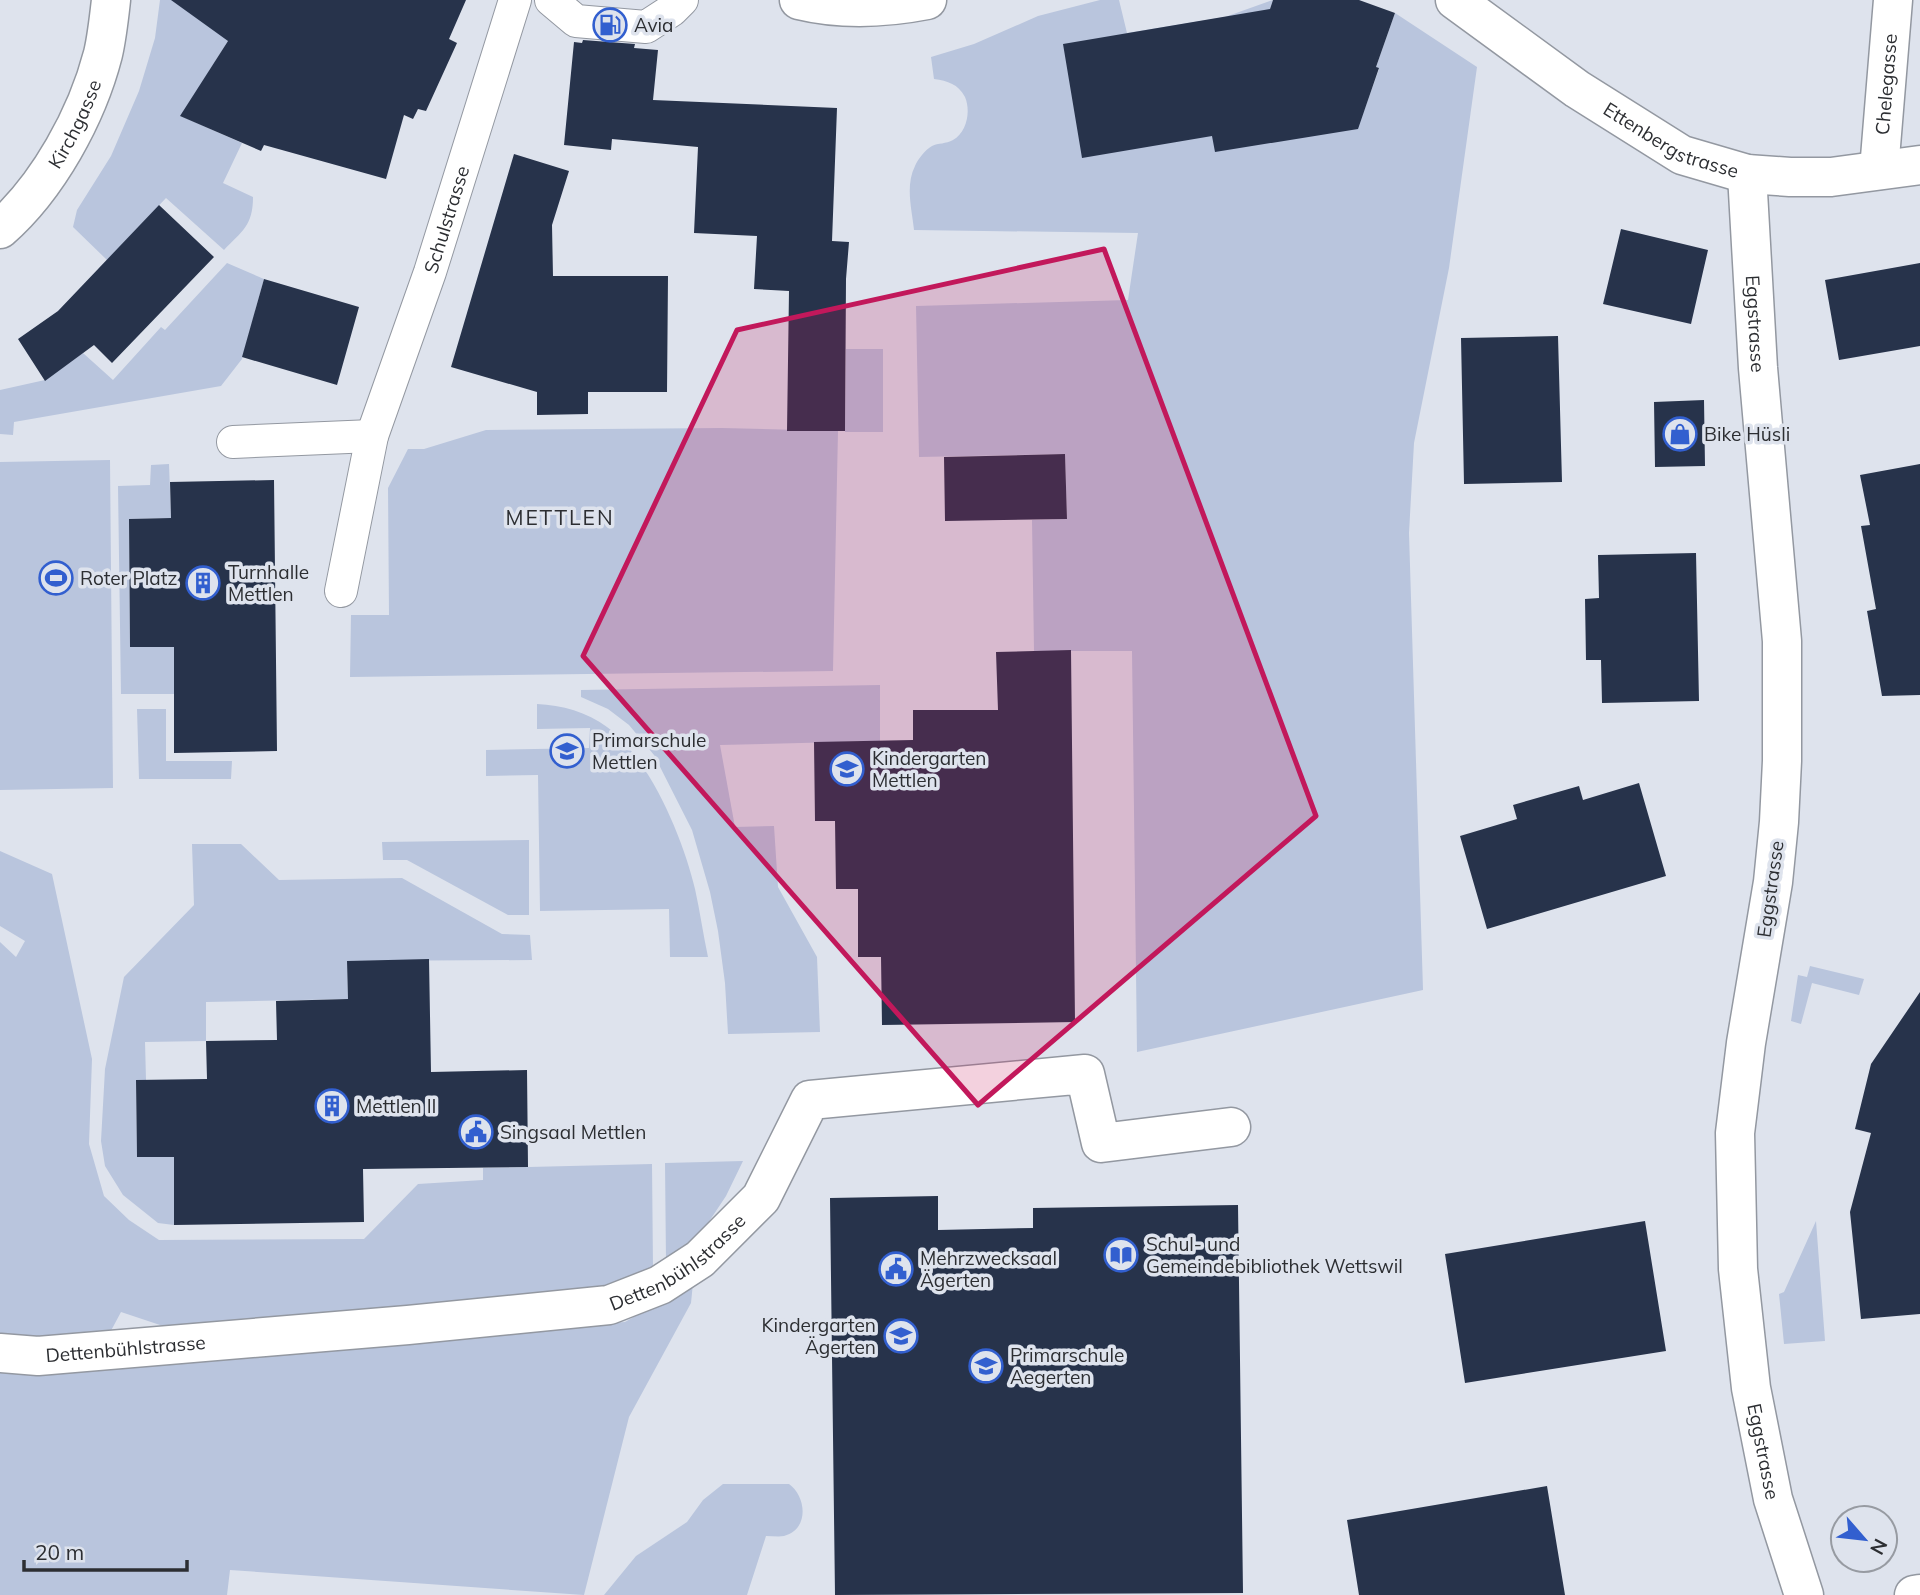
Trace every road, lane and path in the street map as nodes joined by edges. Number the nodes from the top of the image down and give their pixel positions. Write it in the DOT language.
graph roads {
  1 [pos="111,0"];
  2 [pos="515,0"];
  3 [pos="551,0"];
  4 [pos="682,0"];
  5 [pos="799,0"];
  6 [pos="927,0"];
  7 [pos="1455,0"];
  8 [pos="1893,0"];
  9 [pos="1920,164"];
  10 [pos="1879,170"];
  11 [pos="1746,174"];
  12 [pos="1,227"];
  13 [pos="372,436"];
  14 [pos="233,442"];
  15 [pos="341,591"];
  16 [pos="1231,1127"];
  17 [pos="0,1353"];
  18 [pos="1920,1594"];
  19 [pos="1804,1595"];
  20 [pos="1914,1595"];
  1 -- 12 [label="street, Kirchgasse"];
  2 -- 13 [label="lane, Schulstrasse"];
  3 -- 4 [label="lane"];
  5 -- 6 [label="street"];
  7 -- 11 [label="street, Ettenbergstrasse"];
  8 -- 10 [label="street, Chelegasse"];
  9 -- 10 [label="street, Ettenbergstrasse"];
  10 -- 11 [label="street, Ettenbergstrasse"];
  11 -- 19 [label="street, Eggstrasse"];
  13 -- 14 [label="lane"];
  13 -- 15 [label="lane, Schulstrasse"];
  16 -- 17 [label="street, Dettenbühlstrasse"];
  18 -- 20 [label="street"];
}
